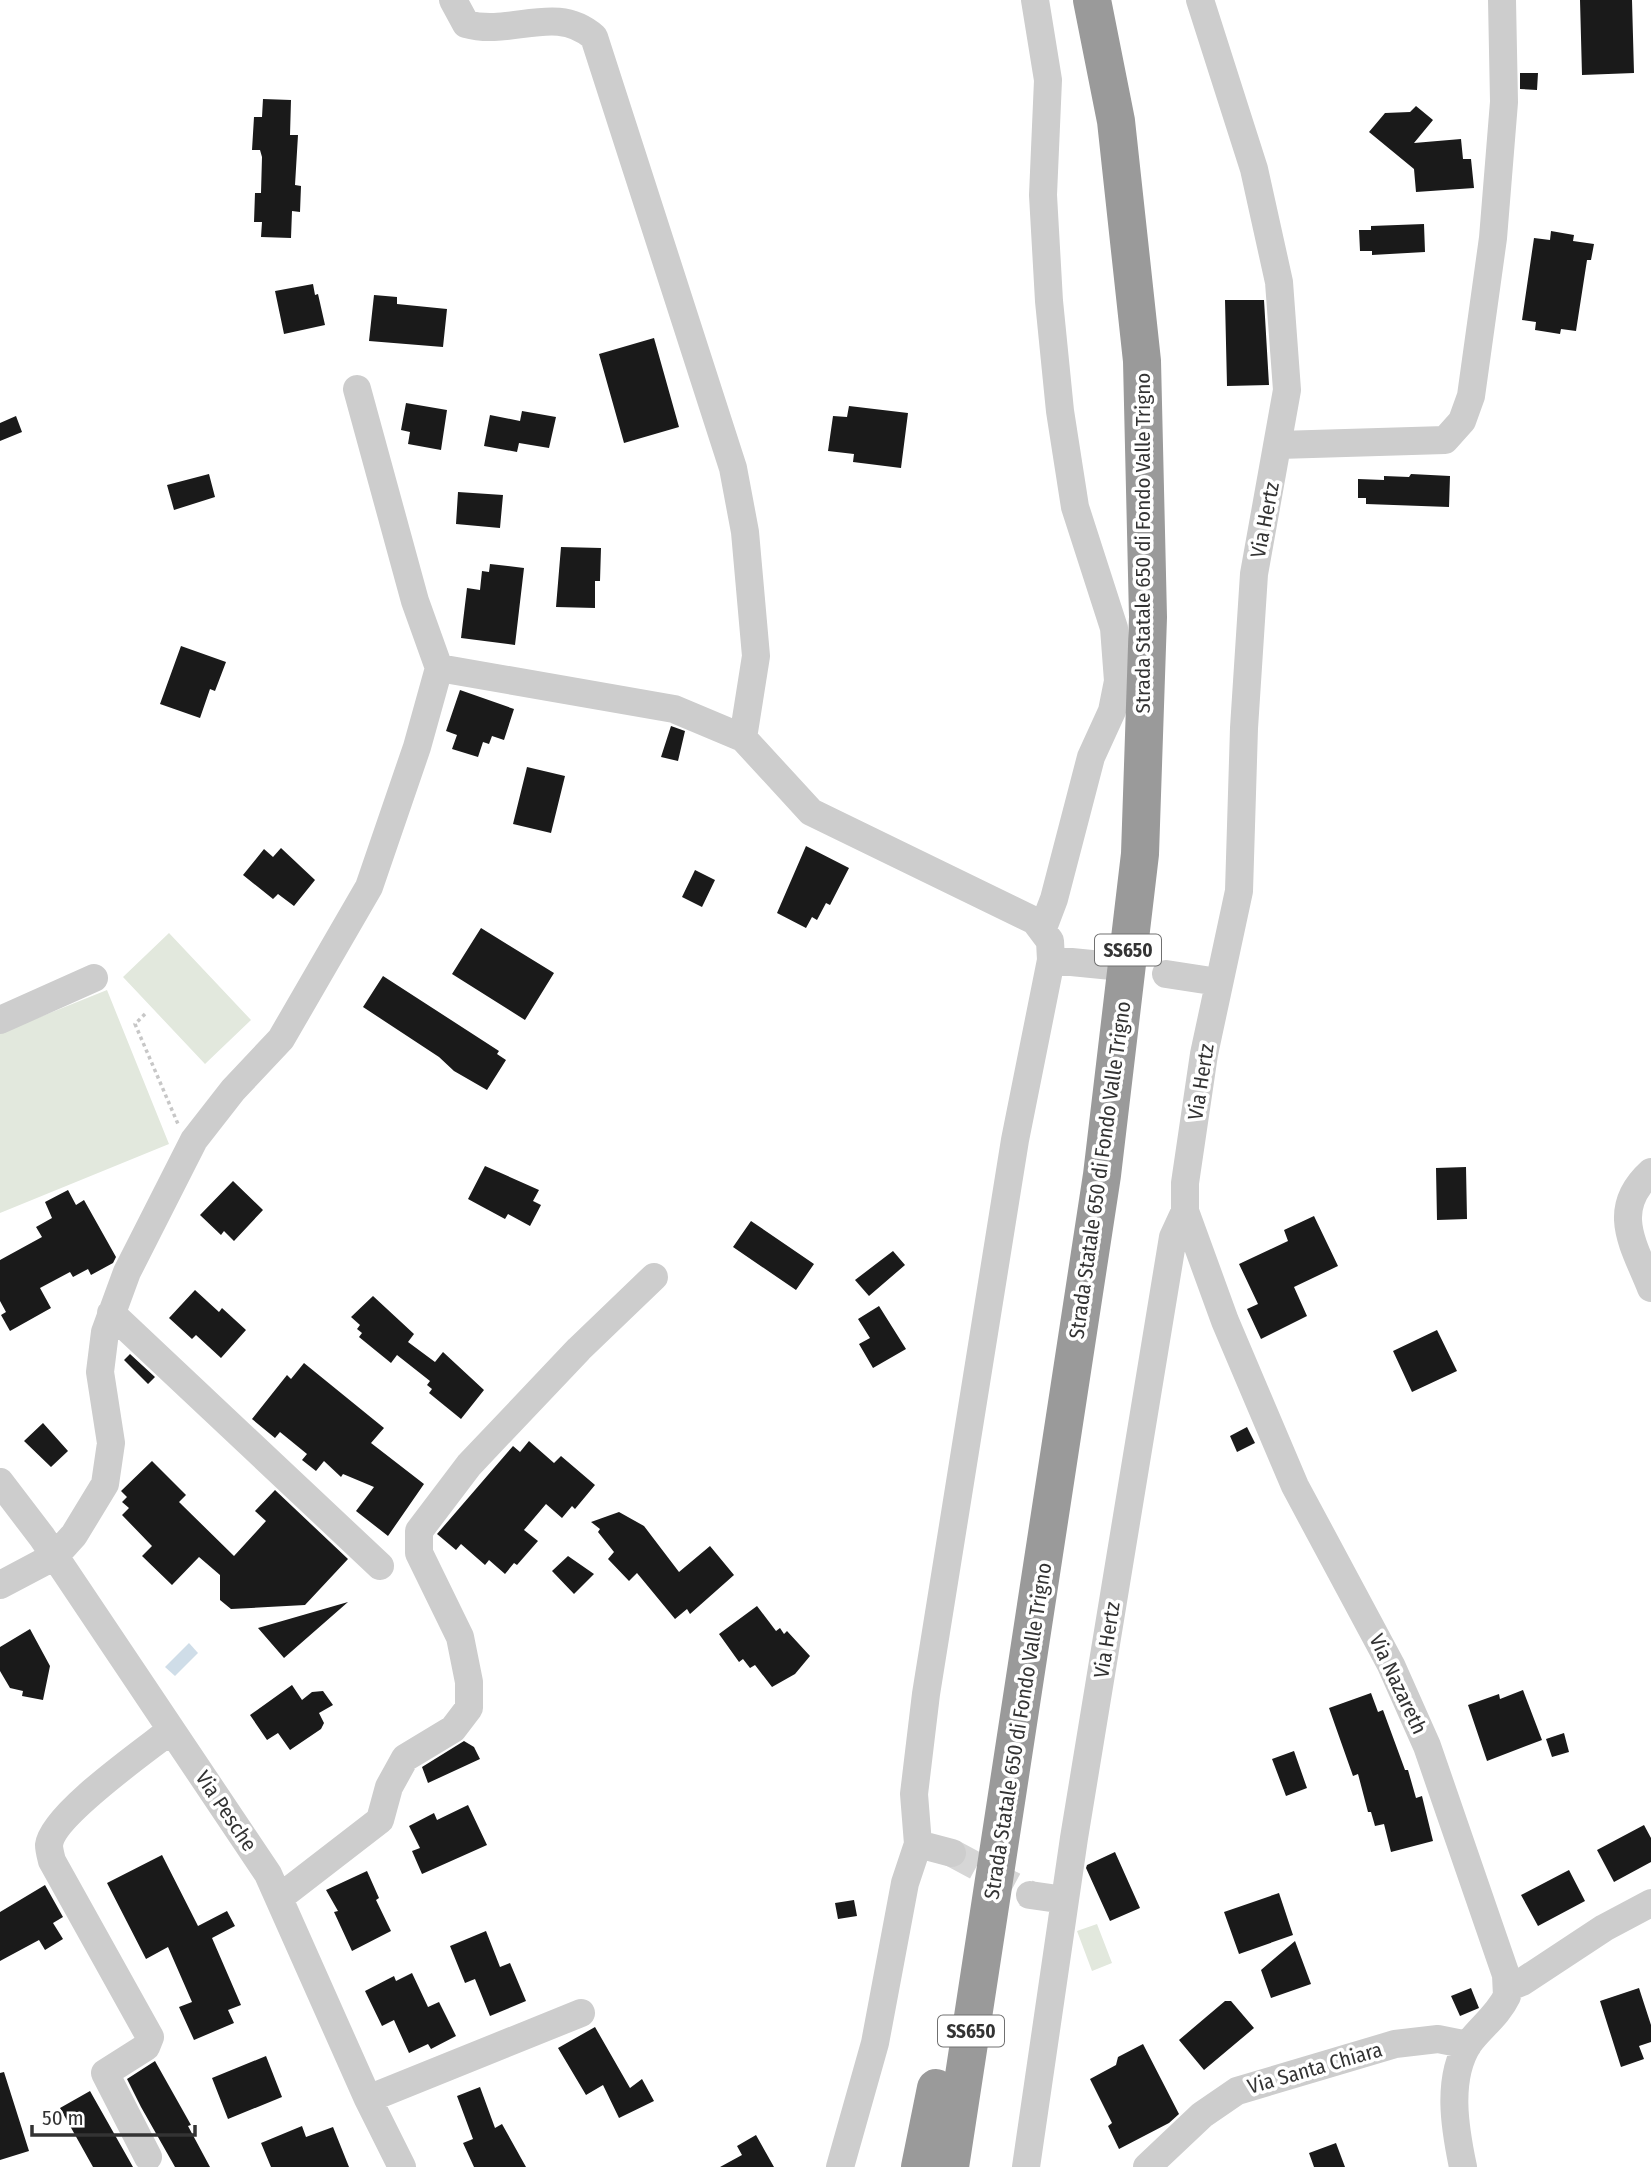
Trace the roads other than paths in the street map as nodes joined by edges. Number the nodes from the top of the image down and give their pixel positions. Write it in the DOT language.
graph roads {
  1 [pos="453,0"];
  2 [pos="1035,0"];
  3 [pos="1092,0"];
  4 [pos="1200,0"];
  5 [pos="1502,0"];
  6 [pos="357,389"];
  7 [pos="1279,445"];
  8 [pos="439,668"];
  9 [pos="743,738"];
  10 [pos="1043,928"];
  11 [pos="1051,960"];
  12 [pos="1112,967"];
  13 [pos="1166,974"];
  14 [pos="94,978"];
  15 [pos="1218,982"];
  16 [pos="0,1020"];
  17 [pos="1651,1172"];
  18 [pos="1185,1211"];
  19 [pos="654,1277"];
  20 [pos="1651,1288"];
  21 [pos="111,1313"];
  22 [pos="0,1482"];
  23 [pos="55,1556"];
  24 [pos="380,1566"];
  25 [pos="0,1585"];
  26 [pos="171,1730"];
  27 [pos="918,1844"];
  28 [pos="952,1853"];
  29 [pos="1012,1895"];
  30 [pos="279,1898"];
  31 [pos="1065,1900"];
  32 [pos="1651,1903"];
  33 [pos="1507,1988"];
  34 [pos="581,2013"];
  35 [pos="1468,2045"];
  36 [pos="368,2099"];
  37 [pos="148,2157"];
  38 [pos="402,2167"];
  39 [pos="840,2167"];
  40 [pos="920,2167"];
  41 [pos="950,2167"];
  42 [pos="1026,2167"];
  43 [pos="1147,2167"];
  44 [pos="1463,2167"];
  1 -- 9 [label="street"];
  2 -- 10 [label="street"];
  3 -- 29 [label="highway, Strada Statale 650 di Fondo Valle Trigno / SS650"];
  4 -- 7 [label="street, Via Hertz"];
  5 -- 7 [label="street"];
  6 -- 8 [label="street"];
  7 -- 15 [label="street, Via Hertz"];
  8 -- 9 [label="street"];
  8 -- 21 [label="street"];
  9 -- 10 [label="street"];
  10 -- 11 [label="street"];
  11 -- 12 [label="street"];
  11 -- 27 [label="street"];
  13 -- 15 [label="street"];
  14 -- 16 [label="street"];
  15 -- 18 [label="street, Via Hertz"];
  17 -- 20 [label="street"];
  18 -- 31 [label="street, Via Hertz"];
  18 -- 33 [label="street, Via Nazareth"];
  19 -- 30 [label="street"];
  21 -- 23 [label="street"];
  21 -- 24 [label="street"];
  22 -- 23 [label="street, Via Pesche"];
  23 -- 25 [label="street"];
  23 -- 26 [label="street, Via Pesche"];
  26 -- 30 [label="street, Via Pesche"];
  26 -- 37 [label="street"];
  27 -- 28 [label="street"];
  27 -- 39 [label="street"];
  29 -- 31 [label="street"];
  29 -- 40 [label="highway"];
  29 -- 41 [label="highway, Strada Statale 650 di Fondo Valle Trigno / SS650"];
  30 -- 36 [label="street, Via Pesche"];
  31 -- 42 [label="street, Via Hertz"];
  32 -- 33 [label="street"];
  33 -- 35 [label="street"];
  34 -- 36 [label="street"];
  35 -- 43 [label="street, Via Santa Chiara"];
  35 -- 44 [label="street"];
  36 -- 38 [label="street, Via Pesche"];
}
